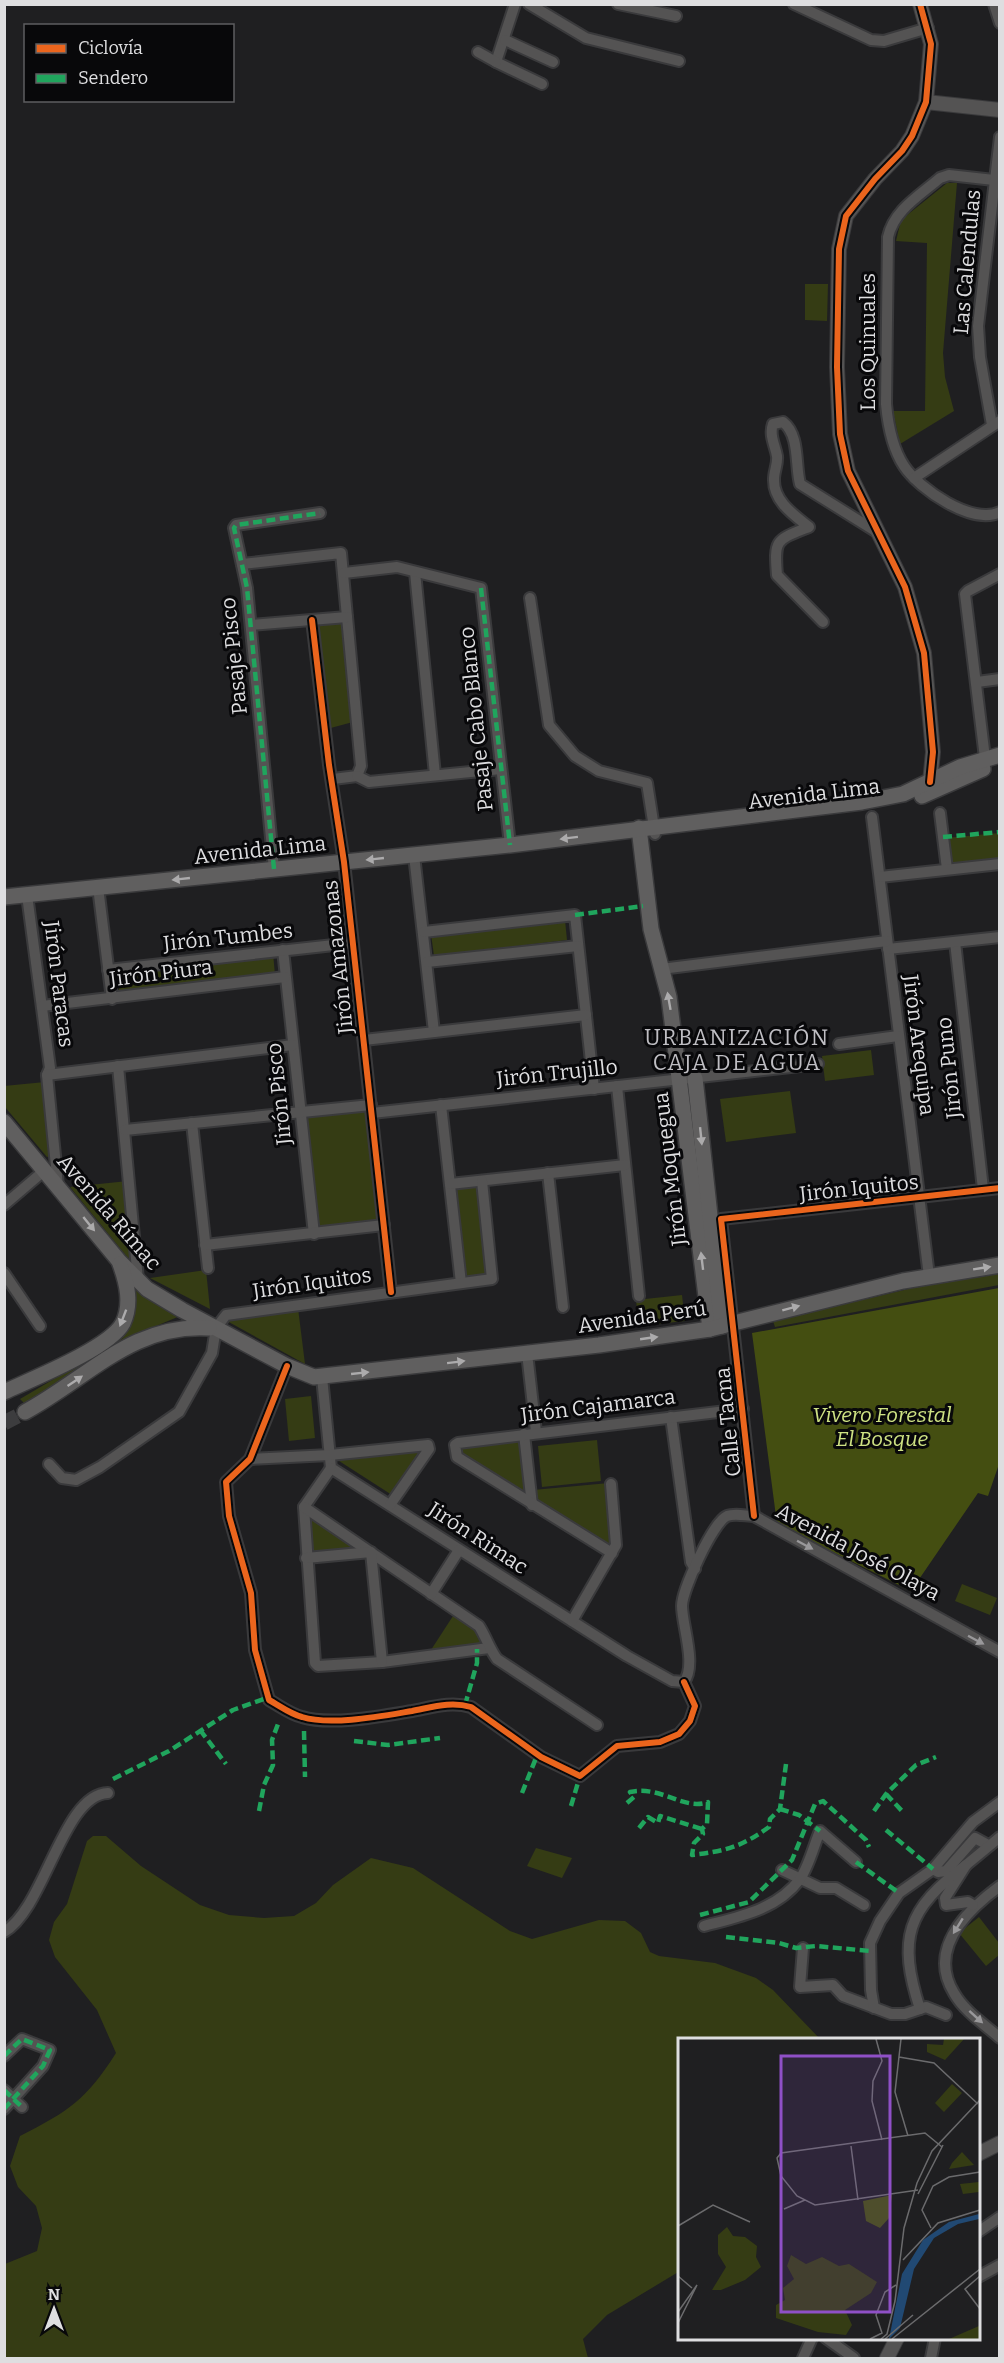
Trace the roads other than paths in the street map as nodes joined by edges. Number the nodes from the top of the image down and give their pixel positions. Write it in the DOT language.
graph roads {
  1 [pos="515,4"];
  2 [pos="530,4"];
  3 [pos="618,4"];
  4 [pos="794,4"];
  5 [pos="920,4"];
  6 [pos="994,4"];
  7 [pos="676,16"];
  8 [pos="999,23"];
  9 [pos="928,28"];
  10 [pos="505,40"];
  11 [pos="478,52"];
  12 [pos="496,62"];
  13 [pos="553,62"];
  14 [pos="678,62"];
  15 [pos="542,84"];
  16 [pos="926,102"];
  17 [pos="999,110"];
  18 [pos="999,138"];
  19 [pos="994,180"];
  20 [pos="996,423"];
  21 [pos="914,478"];
  22 [pos="999,512"];
  23 [pos="320,513"];
  24 [pos="880,534"];
  25 [pos="242,564"];
  26 [pos="415,572"];
  27 [pos="344,573"];
  28 [pos="999,574"];
  29 [pos="530,598"];
  30 [pos="348,617"];
  31 [pos="312,620"];
  32 [pos="823,622"];
  33 [pos="251,625"];
  34 [pos="999,679"];
  35 [pos="977,682"];
  36 [pos="933,752"];
  37 [pos="995,759"];
  38 [pos="501,769"];
  39 [pos="962,771"];
  40 [pos="435,775"];
  41 [pos="357,776"];
  42 [pos="333,779"];
  43 [pos="930,782"];
  44 [pos="940,813"];
  45 [pos="872,817"];
  46 [pos="643,831"];
  47 [pos="510,845"];
  48 [pos="414,855"];
  49 [pos="344,862"];
  50 [pos="999,864"];
  51 [pos="274,869"];
  52 [pos="947,869"];
  53 [pos="880,877"];
  54 [pos="98,887"];
  55 [pos="27,895"];
  56 [pos="4,897"];
  57 [pos="424,932"];
  58 [pos="999,937"];
  59 [pos="955,942"];
  60 [pos="352,943"];
  61 [pos="887,945"];
  62 [pos="578,946"];
  63 [pos="283,950"];
  64 [pos="427,962"];
  65 [pos="661,969"];
  66 [pos="108,970"];
  67 [pos="285,977"];
  68 [pos="112,999"];
  69 [pos="42,1006"];
  70 [pos="586,1015"];
  71 [pos="435,1032"];
  72 [pos="898,1036"];
  73 [pos="364,1040"];
  74 [pos="293,1044"];
  75 [pos="839,1044"];
  76 [pos="818,1064"];
  77 [pos="118,1066"];
  78 [pos="47,1075"];
  79 [pos="687,1079"];
  80 [pos="617,1086"];
  81 [pos="594,1089"];
  82 [pos="441,1105"];
  83 [pos="371,1109"];
  84 [pos="299,1113"];
  85 [pos="4,1122"];
  86 [pos="192,1123"];
  87 [pos="125,1130"];
  88 [pos="625,1165"];
  89 [pos="45,1170"];
  90 [pos="548,1173"];
  91 [pos="482,1180"];
  92 [pos="450,1184"];
  93 [pos="58,1186"];
  94 [pos="999,1188"];
  95 [pos="983,1190"];
  96 [pos="919,1198"];
  97 [pos="4,1204"];
  98 [pos="721,1219"];
  99 [pos="384,1225"];
  100 [pos="314,1234"];
  101 [pos="205,1245"];
  102 [pos="119,1261"];
  103 [pos="999,1264"];
  104 [pos="208,1268"];
  105 [pos="4,1273"];
  106 [pos="929,1276"];
  107 [pos="138,1281"];
  108 [pos="461,1283"];
  109 [pos="391,1292"];
  110 [pos="639,1296"];
  111 [pos="563,1307"];
  112 [pos="40,1326"];
  113 [pos="722,1326"];
  114 [pos="216,1328"];
  115 [pos="527,1353"];
  116 [pos="287,1366"];
  117 [pos="322,1377"];
  118 [pos="4,1392"];
  119 [pos="743,1409"];
  120 [pos="25,1412"];
  121 [pos="671,1417"];
  122 [pos="536,1432"];
  123 [pos="524,1434"];
  124 [pos="330,1455"];
  125 [pos="250,1460"];
  126 [pos="49,1464"];
  127 [pos="331,1468"];
  128 [pos="611,1484"];
  129 [pos="390,1505"];
  130 [pos="532,1505"];
  131 [pos="304,1507"];
  132 [pos="754,1516"];
  133 [pos="459,1550"];
  134 [pos="371,1552"];
  135 [pos="612,1553"];
  136 [pos="306,1558"];
  137 [pos="695,1569"];
  138 [pos="431,1593"];
  139 [pos="572,1621"];
  140 [pos="489,1648"];
  141 [pos="999,1652"];
  142 [pos="382,1662"];
  143 [pos="684,1683"];
  144 [pos="597,1725"];
  145 [pos="108,1793"];
  146 [pos="999,1802"];
  147 [pos="999,1837"];
  148 [pos="988,1845"];
  149 [pos="856,1862"];
  150 [pos="966,1865"];
  151 [pos="933,1869"];
  152 [pos="782,1870"];
  153 [pos="800,1879"];
  154 [pos="999,1886"];
  155 [pos="864,1905"];
  156 [pos="973,1905"];
  157 [pos="704,1926"];
  158 [pos="4,1932"];
  159 [pos="803,1948"];
  160 [pos="874,2008"];
  161 [pos="920,2009"];
  162 [pos="946,2015"];
  163 [pos="999,2038"];
  164 [pos="4,2056"];
  165 [pos="4,2090"];
  166 [pos="13,2098"];
  167 [pos="22,2107"];
  168 [pos="4,2109"];
  169 [pos="999,2143"];
  170 [pos="980,2153"];
  171 [pos="999,2217"];
  172 [pos="980,2231"];
  173 [pos="999,2265"];
  174 [pos="980,2276"];
  175 [pos="811,2339"];
  176 [pos="829,2339"];
  177 [pos="896,2339"];
  178 [pos="934,2339"];
  179 [pos="803,2358"];
  180 [pos="854,2358"];
  181 [pos="887,2358"];
  182 [pos="931,2358"];
  1 -- 10 [label="street"];
  2 -- 14 [label="street"];
  3 -- 7 [label="street"];
  4 -- 9 [label="street"];
  5 -- 9 [label="street"];
  6 -- 8 [label="street"];
  9 -- 16 [label="street"];
  10 -- 12 [label="street"];
  10 -- 13 [label="street"];
  11 -- 12 [label="street"];
  12 -- 15 [label="street"];
  16 -- 17 [label="street"];
  16 -- 24 [label="street"];
  18 -- 19 [label="street, Las Calendulas"];
  19 -- 20 [label="street, Las Calendulas"];
  19 -- 21 [label="street, Los Quinuales"];
  20 -- 21 [label="street"];
  21 -- 22 [label="street, Los Quinuales"];
  23 -- 25 [label="street, Pasaje Pisco"];
  24 -- 32 [label="street"];
  24 -- 36 [label="street"];
  25 -- 27 [label="street"];
  25 -- 33 [label="street, Pasaje Pisco"];
  26 -- 27 [label="street"];
  26 -- 38 [label="street, Pasaje Cabo Blanco"];
  26 -- 40 [label="street"];
  27 -- 30 [label="street"];
  28 -- 35 [label="street"];
  29 -- 46 [label="street"];
  30 -- 31 [label="street"];
  30 -- 41 [label="street"];
  31 -- 33 [label="street"];
  31 -- 42 [label="street, Jirón Amazonas"];
  33 -- 51 [label="street, Pasaje Pisco"];
  34 -- 35 [label="street"];
  35 -- 37 [label="street"];
  36 -- 39 [label="street"];
  36 -- 43 [label="street"];
  37 -- 39 [label="main road, Avenida Lima"];
  38 -- 40 [label="street"];
  38 -- 47 [label="street, Pasaje Cabo Blanco"];
  39 -- 43 [label="main road, Avenida Lima"];
  39 -- 46 [label="main road, Avenida Lima"];
  40 -- 41 [label="street"];
  41 -- 42 [label="street"];
  42 -- 49 [label="street, Jirón Amazonas"];
  43 -- 46 [label="main road, Avenida Lima"];
  44 -- 52 [label="street"];
  45 -- 53 [label="street, Jirón Arequipa"];
  46 -- 47 [label="main road, Avenida Lima, one-way"];
  46 -- 65 [label="main road, Jirón Moquegua"];
  47 -- 48 [label="main road, Avenida Lima"];
  48 -- 49 [label="main road, Avenida Lima, one-way"];
  48 -- 57 [label="street"];
  49 -- 51 [label="main road, Avenida Lima"];
  49 -- 60 [label="street, Jirón Amazonas"];
  50 -- 52 [label="street"];
  51 -- 54 [label="main road, Avenida Lima, one-way"];
  52 -- 53 [label="street"];
  53 -- 61 [label="street, Jirón Arequipa"];
  54 -- 55 [label="main road, Avenida Lima"];
  54 -- 66 [label="street"];
  55 -- 56 [label="main road, Avenida Lima"];
  55 -- 69 [label="street, Jirón Paracas"];
  57 -- 62 [label="street"];
  57 -- 64 [label="street"];
  58 -- 59 [label="street"];
  59 -- 61 [label="street"];
  59 -- 95 [label="street, Jirón Puno"];
  60 -- 63 [label="street, Jirón Tumbes"];
  60 -- 73 [label="street, Jirón Amazonas"];
  61 -- 65 [label="street"];
  61 -- 72 [label="street, Jirón Arequipa"];
  62 -- 64 [label="street"];
  62 -- 70 [label="street"];
  63 -- 66 [label="street, Jirón Tumbes"];
  63 -- 67 [label="street, Jirón Pisco"];
  64 -- 71 [label="street"];
  79 -- 65 [label="main road, Jirón Moquegua, one-way"];
  66 -- 68 [label="street"];
  67 -- 68 [label="street, Jirón Piura"];
  67 -- 74 [label="street, Jirón Pisco"];
  68 -- 69 [label="street, Jirón Piura"];
  69 -- 78 [label="street, Jirón Paracas"];
  70 -- 71 [label="street"];
  70 -- 81 [label="street"];
  71 -- 73 [label="street"];
  72 -- 75 [label="street"];
  72 -- 96 [label="street, Jirón Arequipa"];
  73 -- 83 [label="street, Jirón Amazonas"];
  74 -- 77 [label="street"];
  74 -- 84 [label="street, Jirón Pisco"];
  76 -- 79 [label="street, Jirón Trujillo"];
  77 -- 78 [label="street"];
  77 -- 87 [label="street"];
  78 -- 93 [label="street, Jirón Paracas"];
  79 -- 80 [label="street, Jirón Trujillo"];
  79 -- 113 [label="main road, Jirón Moquegua"];
  80 -- 81 [label="street, Jirón Trujillo"];
  80 -- 88 [label="street"];
  81 -- 82 [label="street, Jirón Trujillo"];
  82 -- 83 [label="street, Jirón Trujillo"];
  82 -- 92 [label="street"];
  83 -- 84 [label="street, Jirón Trujillo"];
  83 -- 99 [label="street, Jirón Amazonas"];
  84 -- 86 [label="street, Jirón Trujillo"];
  84 -- 100 [label="street, Jirón Pisco"];
  85 -- 89 [label="main road, Avenida Rímac"];
  86 -- 87 [label="street, Jirón Trujillo"];
  86 -- 101 [label="street"];
  87 -- 107 [label="street"];
  88 -- 90 [label="street"];
  88 -- 110 [label="street"];
  89 -- 93 [label="main road, Avenida Rímac"];
  89 -- 97 [label="street"];
  90 -- 91 [label="street"];
  90 -- 111 [label="street"];
  91 -- 92 [label="street"];
  91 -- 108 [label="street, Jirón Iquitos"];
  92 -- 108 [label="street"];
  93 -- 102 [label="main road, Avenida Rímac, one-way"];
  94 -- 95 [label="street, Jirón Iquitos"];
  95 -- 96 [label="street, Jirón Iquitos"];
  96 -- 98 [label="street, Jirón Iquitos"];
  96 -- 106 [label="street, Jirón Arequipa"];
  98 -- 113 [label="street, Calle Tacna"];
  99 -- 100 [label="street"];
  99 -- 109 [label="street, Jirón Amazonas"];
  100 -- 101 [label="street"];
  101 -- 104 [label="street"];
  102 -- 107 [label="main road, Avenida Rímac"];
  102 -- 118 [label="main road, one-way"];
  106 -- 103 [label="main road, Avenida Perú, one-way"];
  105 -- 112 [label="street"];
  113 -- 106 [label="main road, Avenida Perú, one-way"];
  107 -- 114 [label="main road, Avenida Rímac"];
  108 -- 109 [label="street, Jirón Iquitos"];
  109 -- 114 [label="street, Jirón Iquitos"];
  115 -- 113 [label="main road, Avenida Perú, one-way"];
  113 -- 119 [label="street, Calle Tacna"];
  114 -- 116 [label="main road, Avenida Rímac"];
  120 -- 114 [label="main road, one-way"];
  114 -- 126 [label="street"];
  117 -- 115 [label="main road, Avenida Perú, one-way"];
  115 -- 122 [label="street"];
  116 -- 117 [label="main road, Avenida Rímac"];
  116 -- 125 [label="street"];
  117 -- 124 [label="street"];
  119 -- 121 [label="street, Jirón Cajamarca"];
  119 -- 132 [label="street, Calle Tacna"];
  121 -- 122 [label="street, Jirón Cajamarca"];
  121 -- 137 [label="street"];
  122 -- 123 [label="street, Jirón Cajamarca"];
  123 -- 130 [label="street"];
  123 -- 130 [label="street, Jirón Cajamarca"];
  124 -- 125 [label="street"];
  124 -- 127 [label="street"];
  124 -- 129 [label="street"];
  125 -- 143 [label="street"];
  127 -- 129 [label="street, Jirón Rimac"];
  127 -- 131 [label="street"];
  128 -- 135 [label="street"];
  129 -- 133 [label="street, Jirón Rimac"];
  130 -- 135 [label="street"];
  131 -- 134 [label="street"];
  131 -- 136 [label="street"];
  132 -- 137 [label="street, Avenida José Olaya"];
  132 -- 141 [label="street, Avenida José Olaya, one-way"];
  133 -- 138 [label="street"];
  133 -- 139 [label="street, Jirón Rimac"];
  134 -- 136 [label="street"];
  134 -- 138 [label="street"];
  134 -- 142 [label="street"];
  135 -- 139 [label="street"];
  136 -- 142 [label="street"];
  137 -- 143 [label="street, Avenida José Olaya"];
  138 -- 140 [label="street"];
  139 -- 143 [label="street, Jirón Rimac"];
  140 -- 142 [label="street"];
  140 -- 144 [label="street"];
  145 -- 158 [label="street"];
  146 -- 151 [label="street"];
  147 -- 148 [label="street"];
  148 -- 150 [label="street"];
  148 -- 151 [label="street"];
  149 -- 153 [label="street"];
  150 -- 156 [label="street"];
  150 -- 161 [label="street"];
  151 -- 160 [label="street"];
  152 -- 153 [label="street"];
  153 -- 155 [label="street"];
  153 -- 157 [label="street"];
  154 -- 156 [label="street"];
  156 -- 163 [label="street, one-way"];
  159 -- 160 [label="street"];
  160 -- 161 [label="street"];
  161 -- 162 [label="street"];
  164 -- 166 [label="street"];
  165 -- 166 [label="street"];
  166 -- 167 [label="street"];
  166 -- 168 [label="street"];
  169 -- 170 [label="street"];
  171 -- 172 [label="street"];
  173 -- 174 [label="street"];
  175 -- 179 [label="street"];
  176 -- 180 [label="street"];
  177 -- 181 [label="street"];
  178 -- 182 [label="street"];
}
